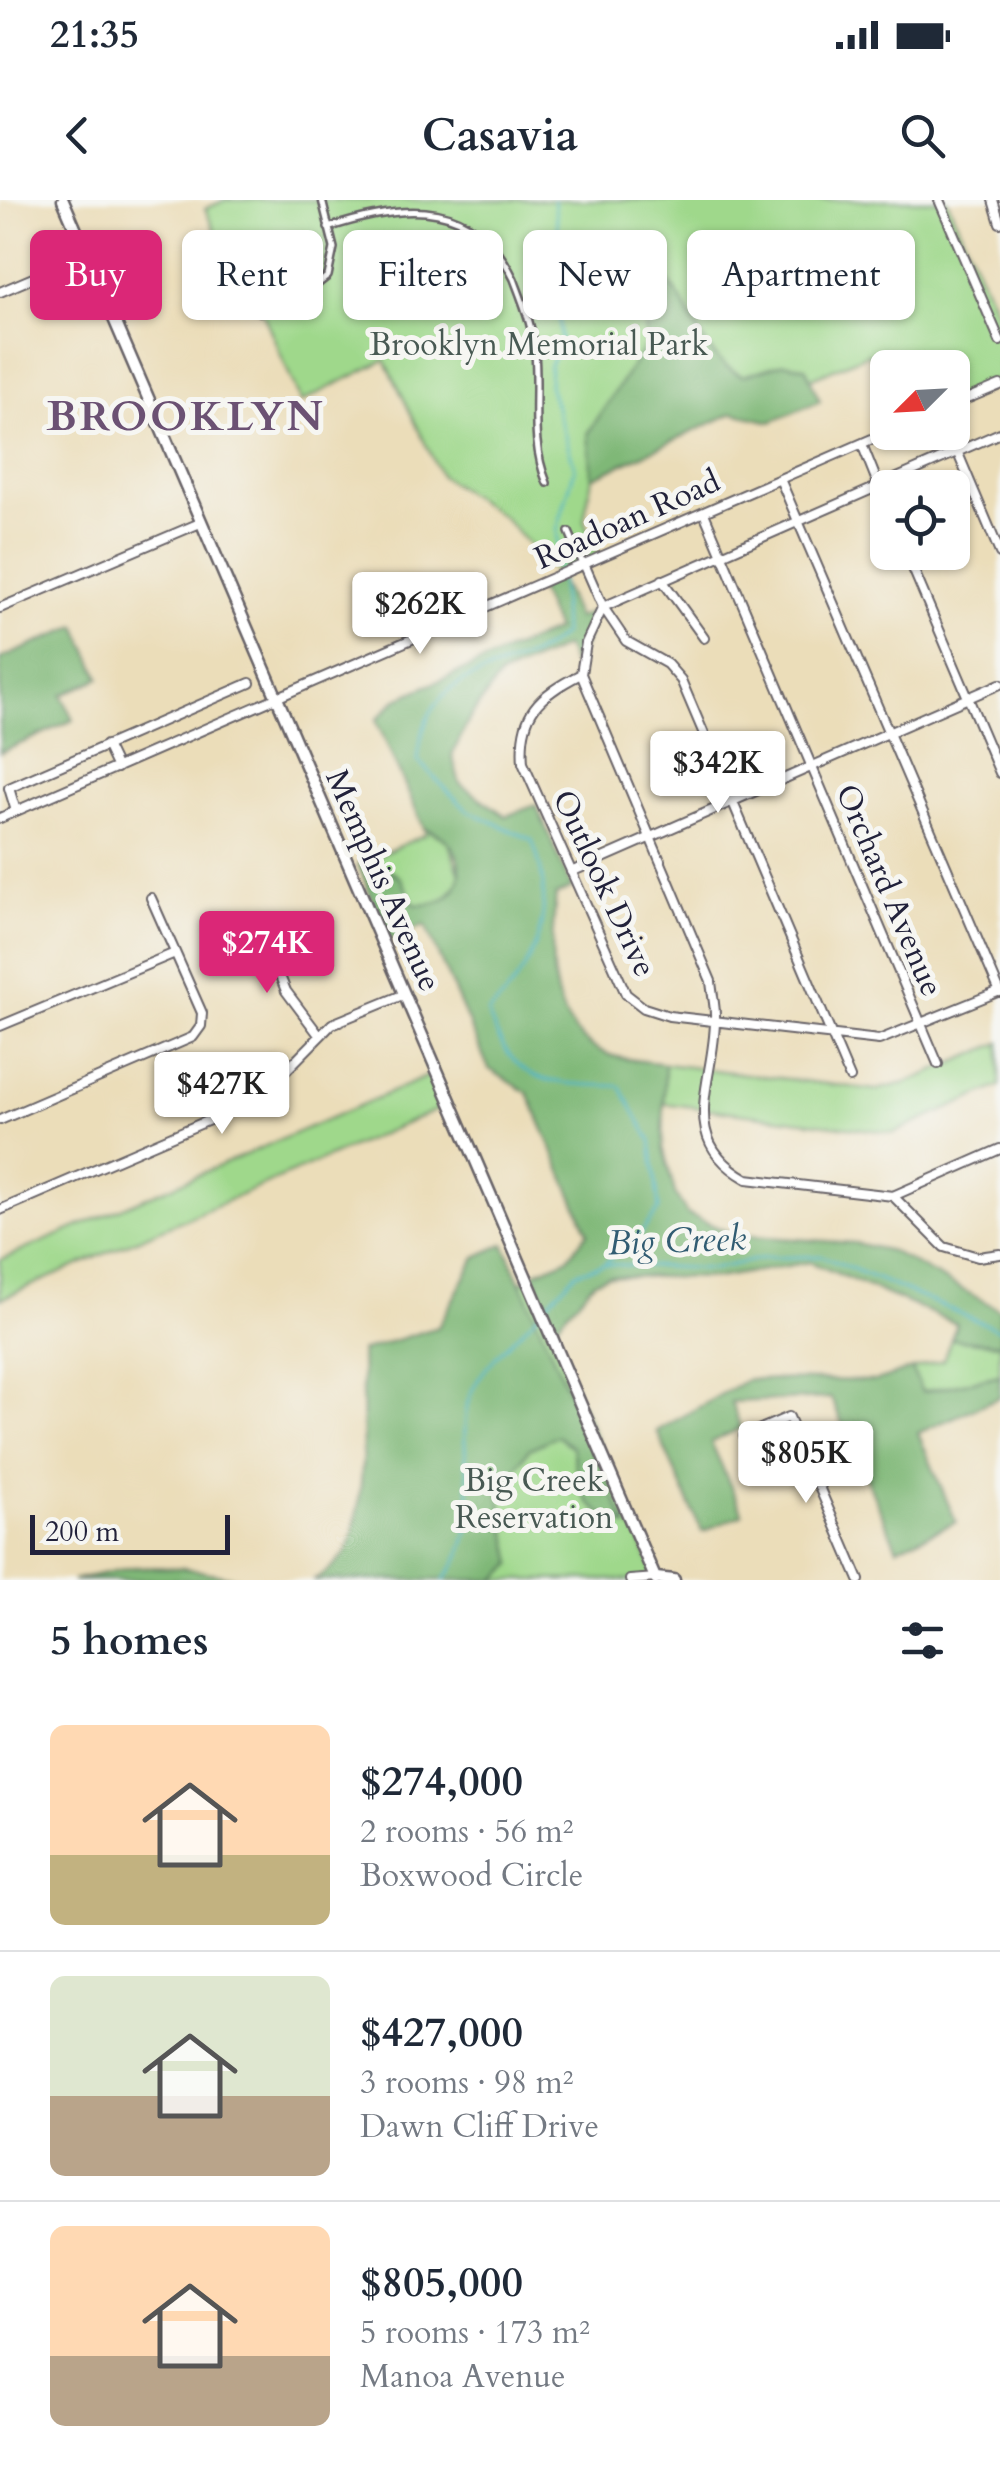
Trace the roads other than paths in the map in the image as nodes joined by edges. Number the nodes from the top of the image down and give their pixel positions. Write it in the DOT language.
graph roads {
  1 [pos="63,200"];
  2 [pos="322,200"];
  3 [pos="939,200"];
  4 [pos="993,200"];
  5 [pos="1000,223"];
  6 [pos="328,228"];
  7 [pos="76,230"];
  8 [pos="30,280"];
  9 [pos="323,280"];
  10 [pos="0,292"];
  11 [pos="114,320"];
  12 [pos="1000,341"];
  13 [pos="1000,385"];
  14 [pos="970,398"];
  15 [pos="1000,434"];
  16 [pos="870,440"];
  17 [pos="862,444"];
  18 [pos="958,452"];
  19 [pos="872,470"];
  20 [pos="916,470"];
  21 [pos="780,479"];
  22 [pos="547,483"];
  23 [pos="870,490"];
  24 [pos="704,513"];
  25 [pos="798,521"];
  26 [pos="200,523"];
  27 [pos="570,532"];
  28 [pos="722,554"];
  29 [pos="1000,554"];
  30 [pos="580,568"];
  31 [pos="914,570"];
  32 [pos="662,580"];
  33 [pos="603,607"];
  34 [pos="0,608"];
  35 [pos="704,638"];
  36 [pos="581,674"];
  37 [pos="250,682"];
  38 [pos="1000,684"];
  39 [pos="968,697"];
  40 [pos="276,698"];
  41 [pos="889,731"];
  42 [pos="106,745"];
  43 [pos="811,766"];
  44 [pos="117,768"];
  45 [pos="1000,773"];
  46 [pos="732,801"];
  47 [pos="16,811"];
  48 [pos="0,818"];
  49 [pos="652,836"];
  50 [pos="572,872"];
  51 [pos="151,898"];
  52 [pos="262,931"];
  53 [pos="175,953"];
  54 [pos="1000,992"];
  55 [pos="407,993"];
  56 [pos="716,1020"];
  57 [pos="0,1026"];
  58 [pos="921,1027"];
  59 [pos="319,1035"];
  60 [pos="833,1036"];
  61 [pos="938,1064"];
  62 [pos="850,1078"];
  63 [pos="0,1120"];
  64 [pos="1000,1149"];
  65 [pos="893,1196"];
  66 [pos="0,1210"];
  67 [pos="1000,1254"];
  68 [pos="744,1436"];
  69 [pos="656,1579"];
  70 [pos="630,1580"];
  71 [pos="674,1580"];
  72 [pos="858,1580"];
  1 -- 7 [label="main road, Memphis Avenue"];
  2 -- 6 [label="street"];
  3 -- 12 [label="street"];
  4 -- 5 [label="street"];
  6 -- 9 [label="street"];
  6 -- 22 [label="street"];
  8 -- 10 [label="street"];
  11 -- 26 [label="main road, Memphis Avenue"];
  13 -- 14 [label="street"];
  15 -- 18 [label="street"];
  16 -- 17 [label="street, Roadoan Road"];
  17 -- 19 [label="street"];
  17 -- 21 [label="street, Roadoan Road"];
  18 -- 20 [label="street"];
  18 -- 29 [label="street"];
  21 -- 24 [label="street, Roadoan Road"];
  21 -- 25 [label="street"];
  23 -- 25 [label="street"];
  24 -- 28 [label="street, Orchard Avenue"];
  24 -- 30 [label="street, Roadoan Road"];
  25 -- 28 [label="street"];
  25 -- 41 [label="street"];
  26 -- 34 [label="street"];
  26 -- 40 [label="main road, Memphis Avenue"];
  27 -- 30 [label="street"];
  28 -- 32 [label="street"];
  28 -- 43 [label="street, Orchard Avenue"];
  30 -- 33 [label="street"];
  30 -- 40 [label="street, Roadoan Road"];
  31 -- 39 [label="street"];
  32 -- 33 [label="street"];
  32 -- 35 [label="street"];
  33 -- 36 [label="street"];
  33 -- 46 [label="street"];
  36 -- 49 [label="street"];
  36 -- 50 [label="street, Outlook Drive"];
  37 -- 42 [label="street"];
  38 -- 39 [label="street"];
  39 -- 41 [label="street"];
  39 -- 45 [label="street"];
  40 -- 44 [label="street, Roadoan Road"];
  40 -- 55 [label="main road, Memphis Avenue"];
  41 -- 43 [label="street"];
  41 -- 54 [label="street"];
  42 -- 44 [label="street"];
  42 -- 47 [label="street"];
  43 -- 46 [label="street"];
  43 -- 58 [label="street, Orchard Avenue"];
  44 -- 47 [label="street, Roadoan Road"];
  46 -- 49 [label="street"];
  46 -- 60 [label="street"];
  47 -- 48 [label="street, Roadoan Road"];
  49 -- 50 [label="street"];
  49 -- 56 [label="street"];
  50 -- 56 [label="street, Outlook Drive"];
  51 -- 53 [label="street"];
  52 -- 59 [label="street"];
  53 -- 57 [label="street"];
  53 -- 63 [label="street"];
  54 -- 58 [label="street, Outlook Drive"];
  55 -- 59 [label="street"];
  55 -- 69 [label="main road, Memphis Avenue"];
  56 -- 60 [label="street, Outlook Drive"];
  56 -- 65 [label="street"];
  58 -- 60 [label="street, Outlook Drive"];
  58 -- 61 [label="street, Orchard Avenue"];
  59 -- 66 [label="street"];
  60 -- 62 [label="street"];
  64 -- 65 [label="street"];
  65 -- 67 [label="street"];
  68 -- 72 [label="street"];
  69 -- 70 [label="street"];
  69 -- 71 [label="main road"];
}
